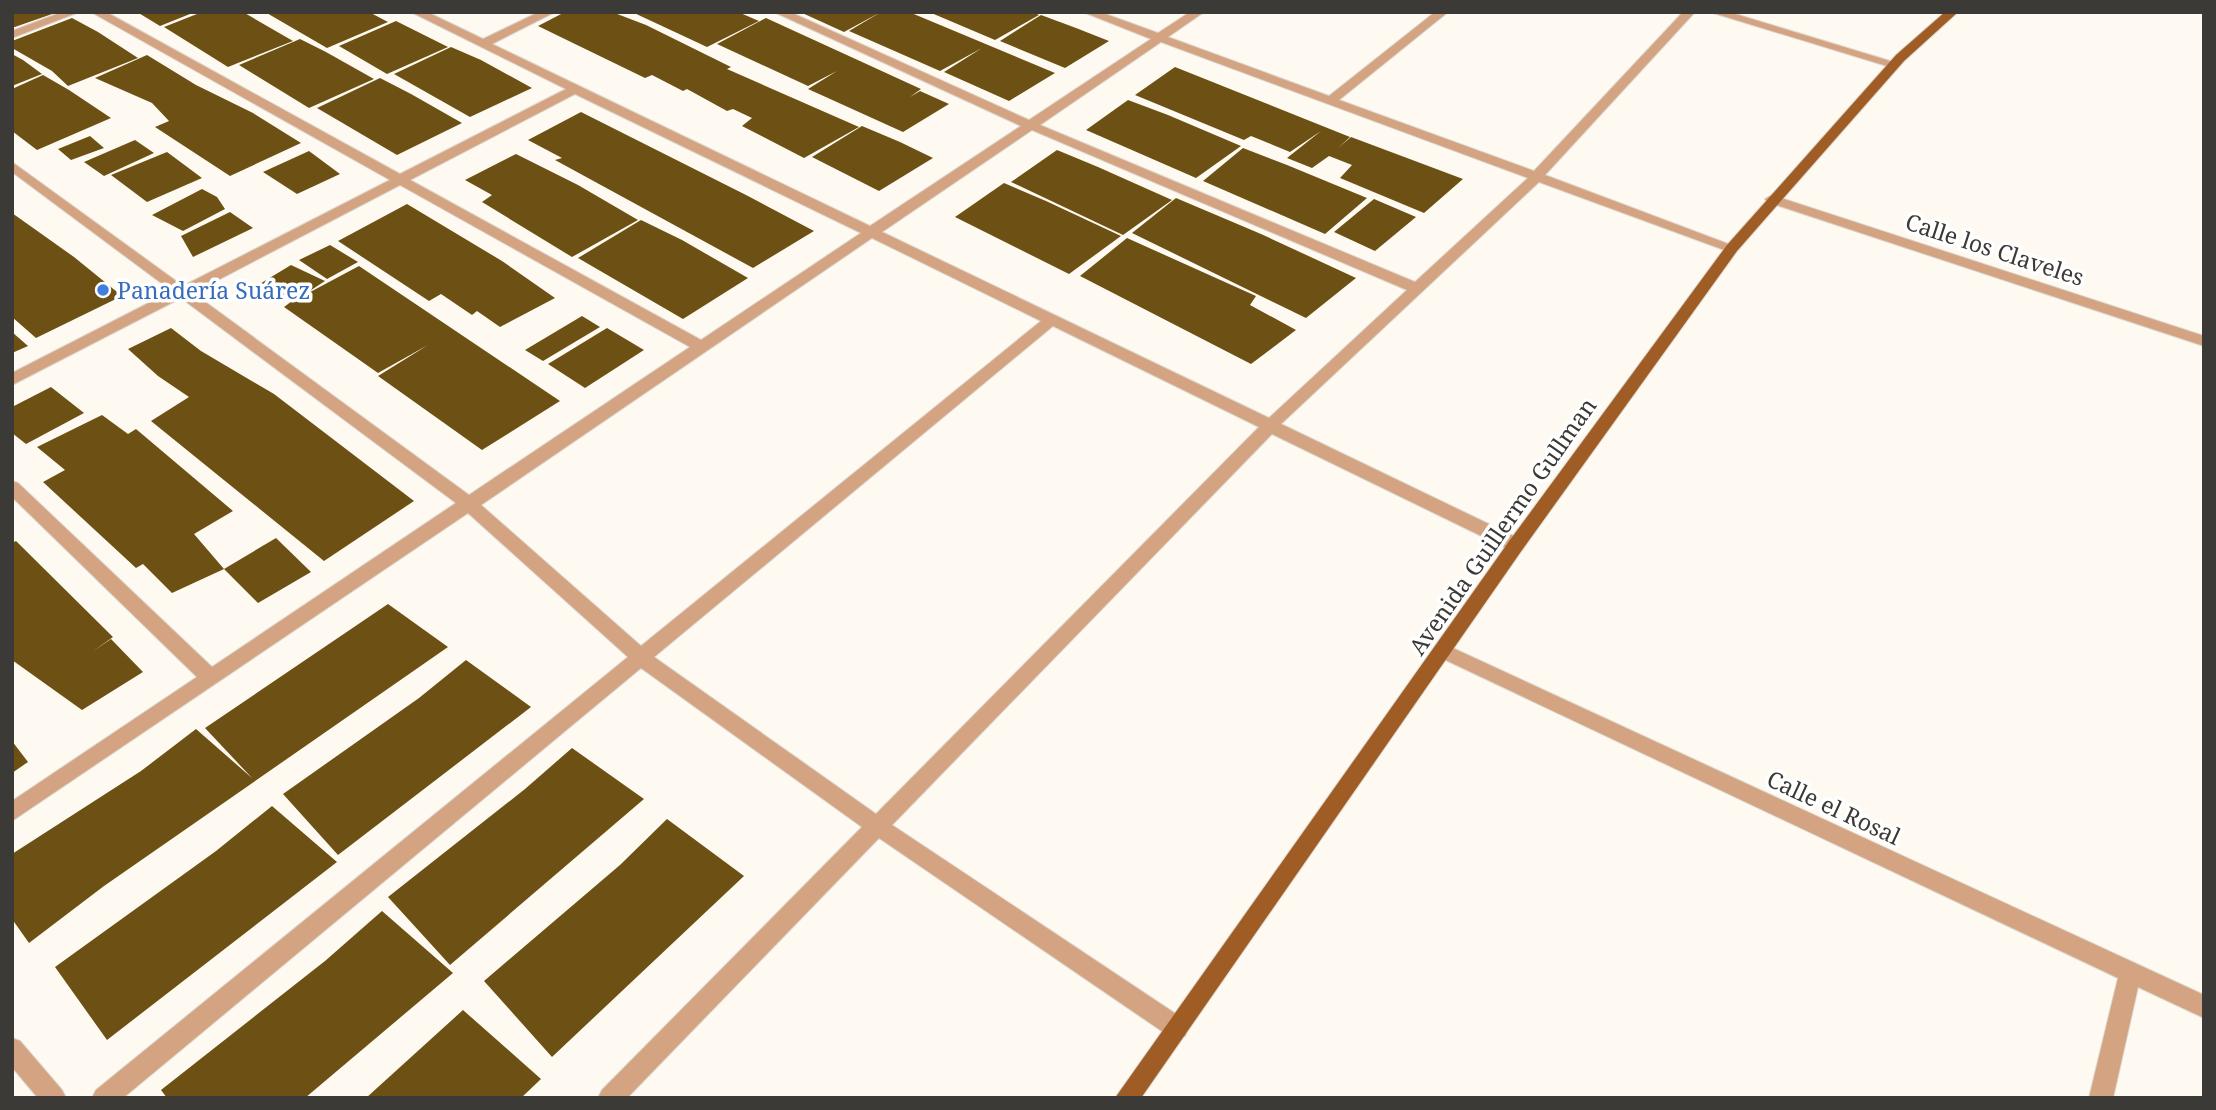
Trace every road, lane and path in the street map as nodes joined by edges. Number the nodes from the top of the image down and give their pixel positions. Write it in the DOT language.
graph roads {
  1 [pos="73,12"];
  2 [pos="97,12"];
  3 [pos="416,12"];
  4 [pos="549,12"];
  5 [pos="780,12"];
  6 [pos="1089,12"];
  7 [pos="1198,12"];
  8 [pos="1442,12"];
  9 [pos="1689,12"];
  10 [pos="1716,12"];
  11 [pos="1952,12"];
  12 [pos="12,36"];
  13 [pos="1159,38"];
  14 [pos="483,44"];
  15 [pos="1895,64"];
  16 [pos="575,89"];
  17 [pos="1330,101"];
  18 [pos="1030,125"];
  19 [pos="12,166"];
  20 [pos="1537,176"];
  21 [pos="400,180"];
  22 [pos="1772,199"];
  23 [pos="871,233"];
  24 [pos="1732,248"];
  25 [pos="1416,288"];
  26 [pos="183,292"];
  27 [pos="1051,320"];
  28 [pos="2204,341"];
  29 [pos="702,347"];
  30 [pos="12,380"];
  31 [pos="1269,427"];
  32 [pos="12,487"];
  33 [pos="469,504"];
  34 [pos="1516,545"];
  35 [pos="1444,651"];
  36 [pos="639,656"];
  37 [pos="211,678"];
  38 [pos="12,812"];
  39 [pos="877,826"];
  40 [pos="2130,972"];
  41 [pos="2204,1007"];
  42 [pos="1177,1028"];
  43 [pos="12,1049"];
  44 [pos="54,1098"];
  45 [pos="104,1098"];
  46 [pos="610,1098"];
  47 [pos="1128,1098"];
  48 [pos="2101,1098"];
  1 -- 12 [label="street"];
  2 -- 21 [label="street"];
  3 -- 14 [label="street"];
  4 -- 14 [label="street"];
  5 -- 18 [label="street"];
  6 -- 13 [label="street"];
  7 -- 13 [label="street"];
  8 -- 17 [label="street"];
  9 -- 20 [label="street"];
  10 -- 15 [label="street"];
  11 -- 15 [label="main road, Avenida Guillermo Gullman"];
  13 -- 17 [label="street"];
  13 -- 18 [label="street"];
  14 -- 16 [label="street"];
  15 -- 22 [label="main road, Avenida Guillermo Gullman"];
  16 -- 21 [label="street"];
  16 -- 23 [label="street"];
  17 -- 20 [label="street"];
  18 -- 23 [label="street"];
  18 -- 25 [label="street"];
  19 -- 26 [label="street"];
  20 -- 24 [label="street"];
  20 -- 25 [label="street"];
  21 -- 26 [label="street"];
  21 -- 29 [label="street"];
  22 -- 24 [label="main road, Avenida Guillermo Gullman"];
  22 -- 28 [label="street, Calle los Claveles"];
  23 -- 27 [label="street"];
  23 -- 29 [label="street"];
  24 -- 34 [label="main road, Avenida Guillermo Gullman"];
  25 -- 31 [label="street"];
  26 -- 30 [label="street"];
  26 -- 33 [label="street"];
  27 -- 31 [label="street"];
  27 -- 36 [label="street"];
  29 -- 33 [label="street"];
  31 -- 34 [label="street"];
  31 -- 39 [label="street"];
  32 -- 37 [label="street"];
  33 -- 36 [label="street"];
  33 -- 37 [label="street"];
  34 -- 35 [label="main road, Avenida Guillermo Gullman"];
  35 -- 40 [label="street, Calle el Rosal"];
  35 -- 42 [label="main road, Avenida Guillermo Gullman"];
  36 -- 39 [label="street"];
  36 -- 45 [label="street"];
  37 -- 38 [label="street"];
  39 -- 42 [label="street"];
  39 -- 46 [label="street"];
  40 -- 41 [label="street, Calle el Rosal"];
  40 -- 48 [label="street"];
  42 -- 47 [label="main road, Avenida Guillermo Gullman"];
  43 -- 44 [label="street"];
}
